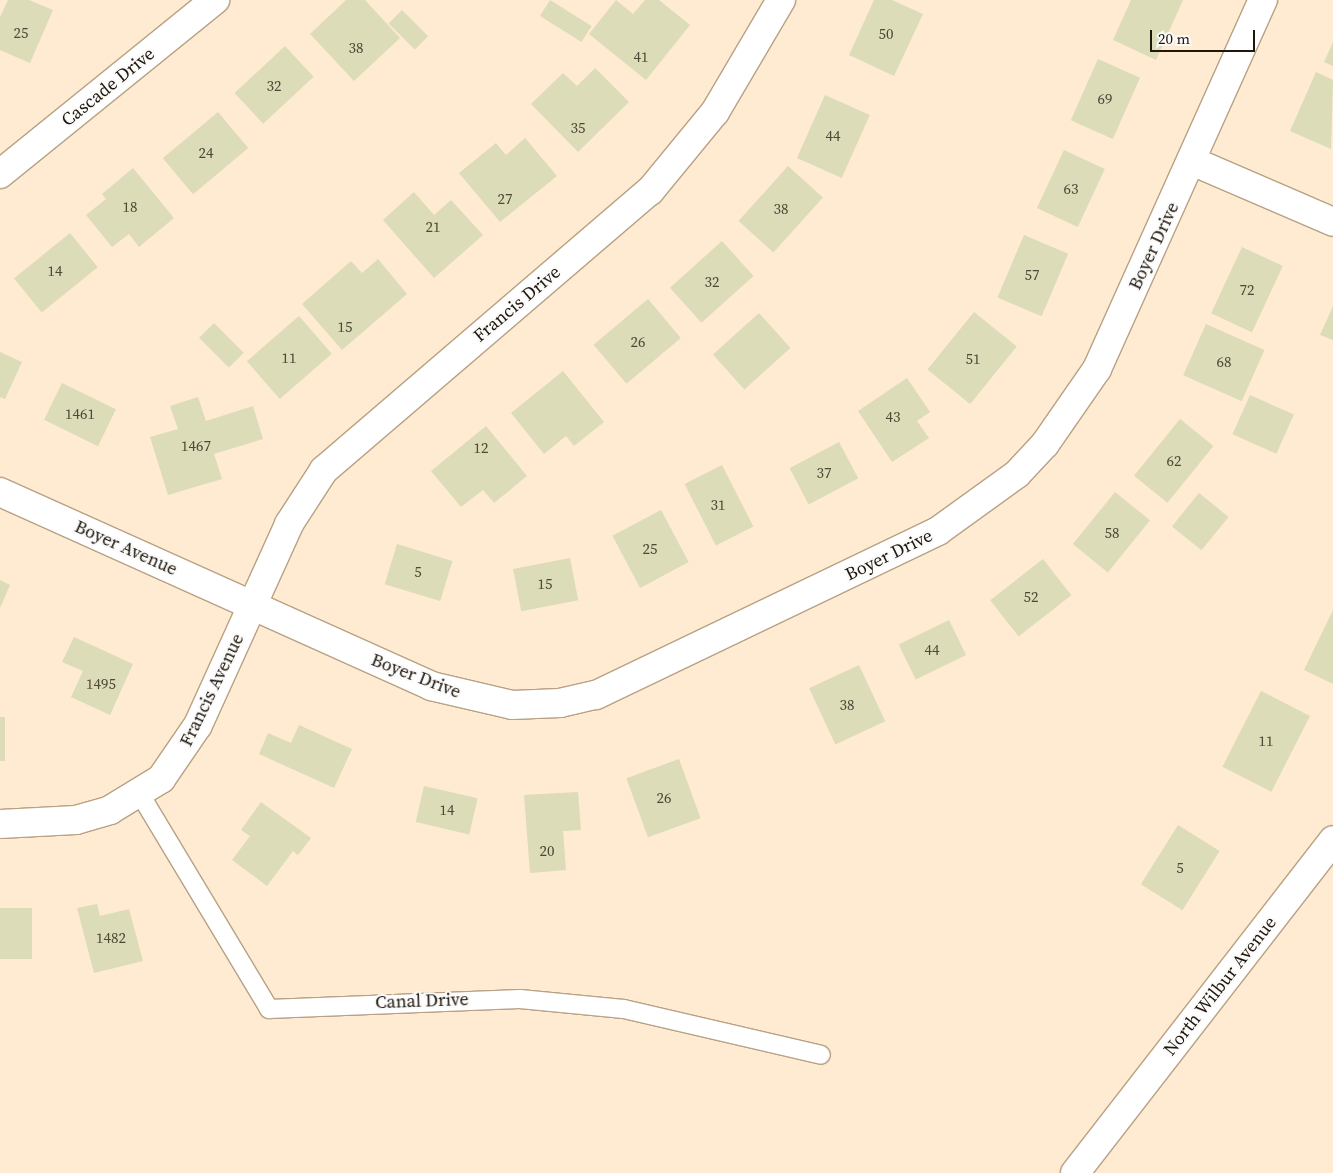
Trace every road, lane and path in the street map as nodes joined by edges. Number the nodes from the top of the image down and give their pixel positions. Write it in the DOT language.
graph roads {
  1 [pos="215,0"];
  2 [pos="781,0"];
  3 [pos="1263,0"];
  4 [pos="1194,162"];
  5 [pos="0,174"];
  6 [pos="1333,222"];
  7 [pos="0,492"];
  8 [pos="252,604"];
  9 [pos="140,794"];
  10 [pos="0,824"];
  11 [pos="1333,840"];
  12 [pos="820,1055"];
  13 [pos="1075,1173"];
  1 -- 5 [label="street, Cascade Drive"];
  2 -- 8 [label="street, Francis Drive"];
  3 -- 4 [label="street, Boyer Drive"];
  4 -- 6 [label="street"];
  4 -- 8 [label="street, Boyer Drive"];
  7 -- 8 [label="street, Boyer Avenue"];
  8 -- 9 [label="street, Francis Avenue"];
  9 -- 10 [label="street, Francis Avenue"];
  9 -- 12 [label="lane, Canal Drive"];
  11 -- 13 [label="street, North Wilbur Avenue"];
}
